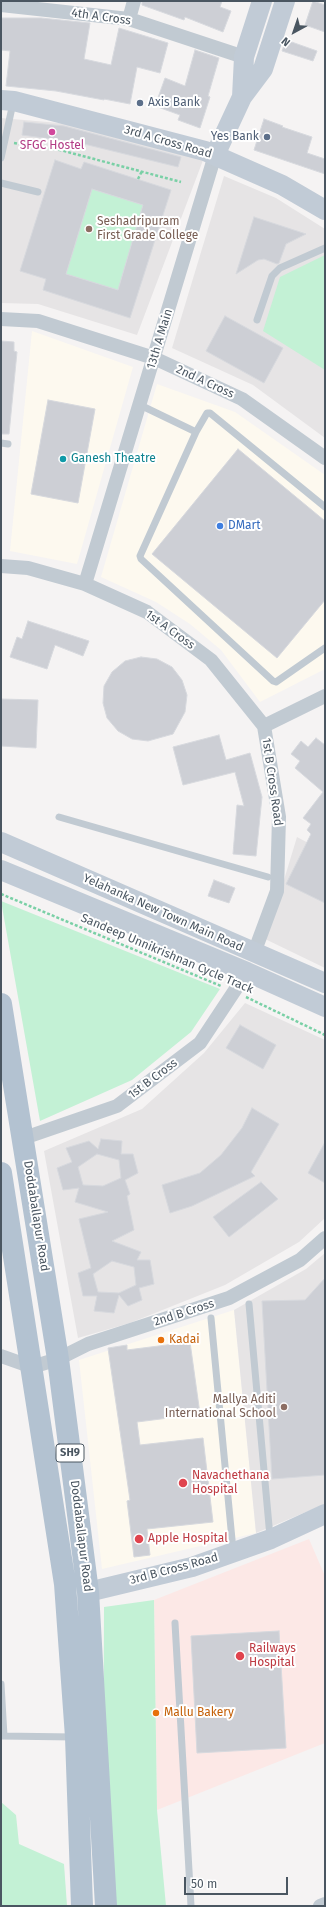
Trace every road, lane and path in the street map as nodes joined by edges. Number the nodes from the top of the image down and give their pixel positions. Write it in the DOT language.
graph roads {
  1 [pos="134,1"];
  2 [pos="262,1"];
  3 [pos="285,1"];
  4 [pos="1,5"];
  5 [pos="129,20"];
  6 [pos="244,57"];
  7 [pos="242,97"];
  8 [pos="7,100"];
  9 [pos="5,141"];
  10 [pos="215,155"];
  11 [pos="1,158"];
  12 [pos="142,171"];
  13 [pos="138,179"];
  14 [pos="1,182"];
  15 [pos="181,182"];
  16 [pos="38,192"];
  17 [pos="325,210"];
  18 [pos="325,248"];
  19 [pos="1,319"];
  20 [pos="257,320"];
  21 [pos="154,358"];
  22 [pos="140,405"];
  23 [pos="196,432"];
  24 [pos="325,458"];
  25 [pos="325,507"];
  26 [pos="1,566"];
  27 [pos="85,584"];
  28 [pos="325,648"];
  29 [pos="325,696"];
  30 [pos="264,726"];
  31 [pos="59,817"];
  32 [pos="1,842"];
  33 [pos="1,870"];
  34 [pos="268,876"];
  35 [pos="1,894"];
  36 [pos="254,953"];
  37 [pos="247,972"];
  38 [pos="325,983"];
  39 [pos="235,992"];
  40 [pos="1,1004"];
  41 [pos="325,1007"];
  42 [pos="325,1034"];
  43 [pos="24,1138"];
  44 [pos="1,1174"];
  45 [pos="325,1238"];
  46 [pos="249,1304"];
  47 [pos="211,1318"];
  48 [pos="1,1356"];
  49 [pos="58,1359"];
  50 [pos="32,1366"];
  51 [pos="325,1514"];
  52 [pos="271,1539"];
  53 [pos="234,1552"];
  54 [pos="88,1592"];
  55 [pos="175,1623"];
  56 [pos="1,1684"];
  57 [pos="2,1736"];
  58 [pos="76,1737"];
  59 [pos="325,1904"];
  60 [pos="82,1906"];
  61 [pos="106,1906"];
  62 [pos="191,1906"];
  63 [pos="320,1906"];
  1 -- 5 [label="street"];
  2 -- 6 [label="main road"];
  3 -- 7 [label="main road"];
  4 -- 5 [label="street, 4th A Cross"];
  5 -- 6 [label="street, 4th A Cross"];
  6 -- 7 [label="main road"];
  7 -- 10 [label="main road, 13th A Main"];
  8 -- 9 [label="lane"];
  8 -- 10 [label="main road, 3rd A Cross Road"];
  9 -- 11 [label="lane"];
  9 -- 12 [label="path"];
  10 -- 17 [label="main road, 3rd A Cross Road"];
  10 -- 21 [label="street, 13th A Main"];
  12 -- 13 [label="path"];
  12 -- 15 [label="path"];
  14 -- 16 [label="lane"];
  18 -- 20 [label="lane"];
  19 -- 21 [label="street, 2nd A Cross"];
  21 -- 22 [label="street, 13th A Main"];
  21 -- 24 [label="street, 2nd A Cross"];
  22 -- 23 [label="lane"];
  22 -- 27 [label="street, 13th A Main"];
  23 -- 25 [label="lane"];
  23 -- 28 [label="lane"];
  26 -- 27 [label="street, 1st A Cross"];
  27 -- 30 [label="street, 1st A Cross"];
  29 -- 30 [label="street"];
  30 -- 36 [label="street, 1st B Cross Road"];
  31 -- 34 [label="lane"];
  32 -- 36 [label="main road, Yelahanka New Town Main Road"];
  33 -- 37 [label="main road, Yelahanka New Town Main Road"];
  35 -- 39 [label="path, Sandeep Unnikrishnan Cycle Track"];
  36 -- 38 [label="main road, Yelahanka New Town Main Road"];
  37 -- 39 [label="street, 1st B Cross"];
  37 -- 41 [label="main road, Yelahanka New Town Main Road"];
  39 -- 42 [label="path, Sandeep Unnikrishnan Cycle Track"];
  39 -- 43 [label="street, 1st B Cross"];
  40 -- 43 [label="main road, Doddaballapur Road / SH9"];
  43 -- 49 [label="main road, Doddaballapur Road / SH9"];
  44 -- 50 [label="main road, Doddaballapur Road / SH9"];
  45 -- 49 [label="street, 2nd B Cross"];
  46 -- 52 [label="lane"];
  47 -- 53 [label="lane"];
  48 -- 50 [label="street"];
  49 -- 50 [label="street, 2nd B Cross"];
  49 -- 54 [label="main road, Doddaballapur Road / SH9"];
  50 -- 58 [label="main road, Doddaballapur Road / SH9"];
  51 -- 52 [label="main road, 3rd B Cross Road"];
  52 -- 53 [label="main road, 3rd B Cross Road"];
  53 -- 54 [label="main road, 3rd B Cross Road"];
  54 -- 61 [label="main road, Doddaballapur Road / SH9"];
  55 -- 62 [label="lane"];
  56 -- 57 [label="lane"];
  57 -- 58 [label="lane"];
  58 -- 60 [label="main road, Doddaballapur Road / SH9"];
  59 -- 63 [label="street"];
}
